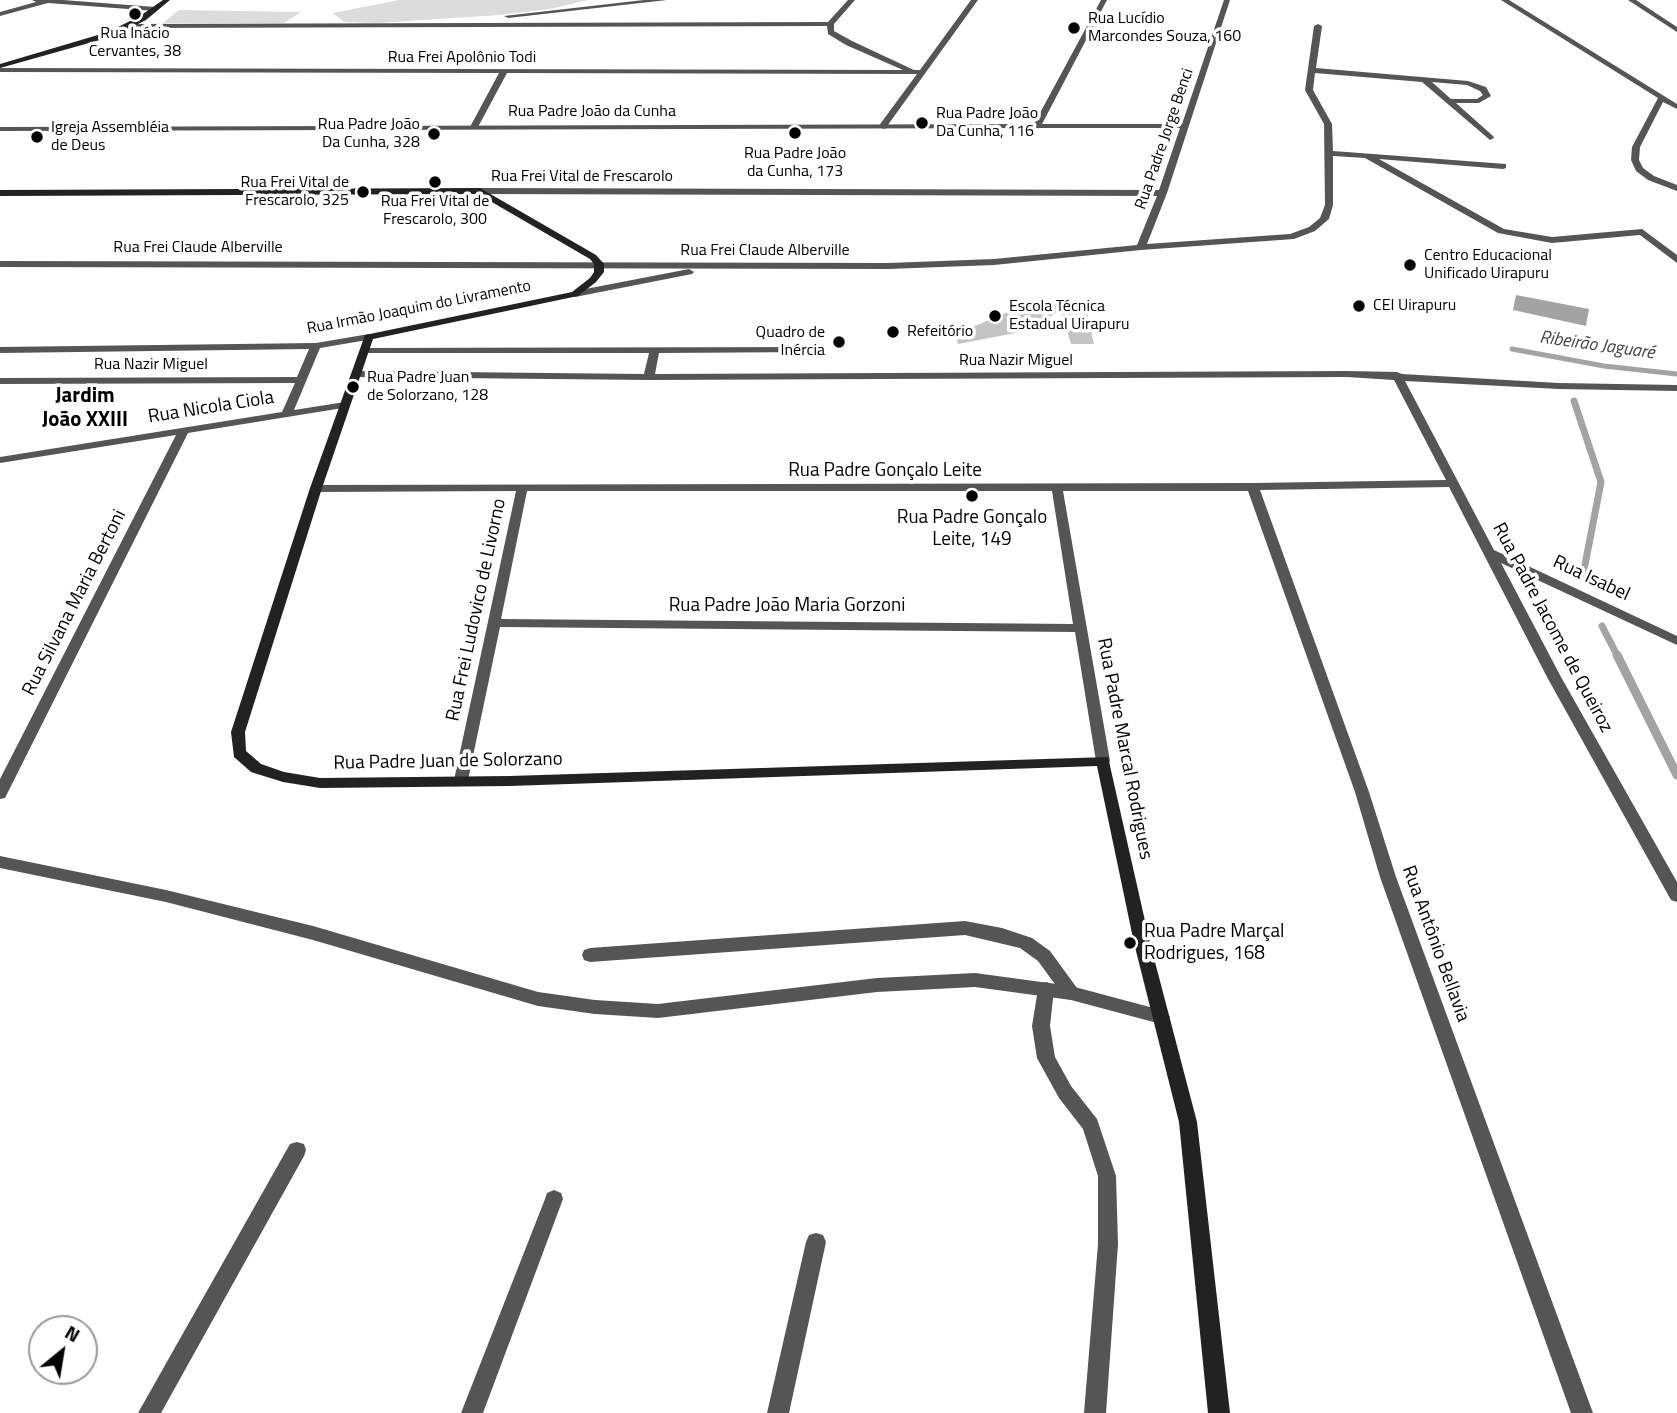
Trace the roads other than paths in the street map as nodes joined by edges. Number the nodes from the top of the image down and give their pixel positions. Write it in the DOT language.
graph roads {
  1 [pos="35,0"];
  2 [pos="167,0"];
  3 [pos="664,0"];
  4 [pos="852,0"];
  5 [pos="975,0"];
  6 [pos="1104,0"];
  7 [pos="1227,0"];
  8 [pos="1504,0"];
  9 [pos="1631,0"];
  10 [pos="50,1"];
  11 [pos="597,3"];
  12 [pos="155,9"];
  13 [pos="0,14"];
  14 [pos="441,24"];
  15 [pos="830,24"];
  16 [pos="129,26"];
  17 [pos="1318,26"];
  18 [pos="1677,30"];
  19 [pos="0,68"];
  20 [pos="1311,70"];
  21 [pos="504,72"];
  22 [pos="919,72"];
  23 [pos="1424,79"];
  24 [pos="1661,99"];
  25 [pos="1447,101"];
  26 [pos="1677,107"];
  27 [pos="1184,126"];
  28 [pos="474,127"];
  29 [pos="882,127"];
  30 [pos="1037,127"];
  31 [pos="0,129"];
  32 [pos="1490,138"];
  33 [pos="1327,153"];
  34 [pos="1367,156"];
  35 [pos="1503,166"];
  36 [pos="1677,188"];
  37 [pos="480,191"];
  38 [pos="0,193"];
  39 [pos="1163,193"];
  40 [pos="1141,247"];
  41 [pos="1677,260"];
  42 [pos="0,264"];
  43 [pos="599,264"];
  44 [pos="714,267"];
  45 [pos="575,295"];
  46 [pos="369,337"];
  47 [pos="316,346"];
  48 [pos="0,350"];
  49 [pos="654,350"];
  50 [pos="812,350"];
  51 [pos="364,351"];
  52 [pos="356,374"];
  53 [pos="1397,375"];
  54 [pos="649,377"];
  55 [pos="301,380"];
  56 [pos="0,381"];
  57 [pos="1677,388"];
  58 [pos="345,405"];
  59 [pos="287,413"];
  60 [pos="185,429"];
  61 [pos="0,460"];
  62 [pos="1455,483"];
  63 [pos="1253,487"];
  64 [pos="316,488"];
  65 [pos="1057,488"];
  66 [pos="522,489"];
  67 [pos="1488,552"];
  68 [pos="495,623"];
  69 [pos="1079,628"];
  70 [pos="1677,641"];
  71 [pos="1102,761"];
  72 [pos="461,780"];
  73 [pos="0,794"];
  74 [pos="0,862"];
  75 [pos="1677,896"];
  76 [pos="590,955"];
  77 [pos="1046,989"];
  78 [pos="1070,993"];
  79 [pos="1161,1017"];
  80 [pos="297,1150"];
  81 [pos="554,1199"];
  82 [pos="816,1242"];
  83 [pos="149,1413"];
  84 [pos="472,1413"];
  85 [pos="778,1413"];
  86 [pos="1095,1413"];
  87 [pos="1219,1413"];
  88 [pos="1582,1413"];
  1 -- 10 [label="street"];
  2 -- 12 [label="main road"];
  3 -- 11 [label="street"];
  4 -- 15 [label="street"];
  5 -- 22 [label="street"];
  6 -- 30 [label="street"];
  7 -- 27 [label="street, Rua Padre Jorge Benci"];
  8 -- 24 [label="street"];
  9 -- 18 [label="street"];
  10 -- 12 [label="street"];
  10 -- 13 [label="street"];
  11 -- 14 [label="street"];
  12 -- 16 [label="main road"];
  14 -- 15 [label="street"];
  14 -- 16 [label="street"];
  15 -- 22 [label="street"];
  16 -- 19 [label="main road"];
  17 -- 20 [label="street, Rua Frei Claude Alberville"];
  19 -- 21 [label="street, Rua Frei Apolônio Todi"];
  20 -- 23 [label="street"];
  20 -- 33 [label="street, Rua Frei Claude Alberville"];
  21 -- 22 [label="street, Rua Frei Apolônio Todi"];
  21 -- 28 [label="street"];
  22 -- 29 [label="street"];
  23 -- 25 [label="street"];
  23 -- 25 [label="street"];
  24 -- 26 [label="street"];
  24 -- 36 [label="street"];
  25 -- 32 [label="street"];
  27 -- 30 [label="street, Rua Padre João da Cunha"];
  27 -- 39 [label="street, Rua Padre Jorge Benci"];
  28 -- 29 [label="street, Rua Padre João da Cunha"];
  28 -- 31 [label="street, Rua Padre João da Cunha"];
  29 -- 30 [label="street, Rua Padre João da Cunha"];
  33 -- 34 [label="street"];
  33 -- 40 [label="street, Rua Frei Claude Alberville"];
  34 -- 35 [label="street"];
  34 -- 41 [label="street"];
  37 -- 38 [label="main road, Rua Frei Vital de Frescarolo"];
  37 -- 39 [label="street, Rua Frei Vital de Frescarolo"];
  37 -- 43 [label="main road"];
  39 -- 40 [label="street, Rua Padre Jorge Benci"];
  40 -- 44 [label="street, Rua Frei Claude Alberville"];
  42 -- 43 [label="street, Rua Frei Claude Alberville"];
  43 -- 44 [label="street, Rua Frei Claude Alberville"];
  43 -- 45 [label="main road"];
  44 -- 45 [label="street, Rua Irmão Joaquim do Livramento"];
  45 -- 46 [label="main road, Rua Irmão Joaquim do Livramento"];
  46 -- 47 [label="street, Rua Irmão Joaquim do Livramento"];
  46 -- 51 [label="main road, Rua Padre Juan de Solorzano"];
  47 -- 48 [label="street, Rua Irmão Joaquim do Livramento"];
  47 -- 55 [label="street"];
  49 -- 50 [label="street"];
  49 -- 51 [label="street"];
  49 -- 54 [label="street"];
  51 -- 52 [label="main road, Rua Padre Juan de Solorzano"];
  52 -- 54 [label="street, Rua Nazir Miguel"];
  52 -- 58 [label="main road, Rua Padre Juan de Solorzano"];
  53 -- 54 [label="street, Rua Nazir Miguel"];
  53 -- 57 [label="street, Rua Nazir Miguel"];
  53 -- 62 [label="street, Rua Padre Jacome de Queiroz"];
  55 -- 56 [label="street, Rua Nazir Miguel"];
  55 -- 59 [label="street"];
  58 -- 59 [label="street, Rua Nicola Ciola"];
  58 -- 64 [label="main road, Rua Padre Juan de Solorzano"];
  59 -- 60 [label="street, Rua Nicola Ciola"];
  60 -- 61 [label="street, Rua Nicola Ciola"];
  60 -- 73 [label="street, Rua Silvana Maria Bertoni"];
  62 -- 63 [label="street, Rua Padre Gonçalo Leite"];
  62 -- 67 [label="street, Rua Padre Jacome de Queiroz"];
  63 -- 65 [label="street, Rua Padre Gonçalo Leite"];
  63 -- 88 [label="street, Rua Antônio Bellavia"];
  64 -- 66 [label="street, Rua Padre Gonçalo Leite"];
  64 -- 72 [label="main road, Rua Padre Juan de Solorzano"];
  65 -- 66 [label="street, Rua Padre Gonçalo Leite"];
  65 -- 69 [label="street, Rua Padre Marcal Rodrigues"];
  66 -- 68 [label="street, Rua Frei Ludovico de Livorno"];
  67 -- 70 [label="street, Rua Isabel"];
  67 -- 75 [label="street, Rua Padre Jacome de Queiroz"];
  68 -- 69 [label="street, Rua Padre João Maria Gorzoni"];
  68 -- 72 [label="street, Rua Frei Ludovico de Livorno"];
  69 -- 71 [label="street, Rua Padre Marcal Rodrigues"];
  71 -- 72 [label="main road, Rua Padre Juan de Solorzano"];
  71 -- 79 [label="main road, Rua Padre Marcal Rodrigues"];
  74 -- 77 [label="street"];
  76 -- 78 [label="street"];
  77 -- 78 [label="street"];
  77 -- 86 [label="street"];
  78 -- 79 [label="street"];
  79 -- 87 [label="main road, Rua Padre Marcal Rodrigues"];
  80 -- 83 [label="street"];
  81 -- 84 [label="street"];
  82 -- 85 [label="street"];
}
